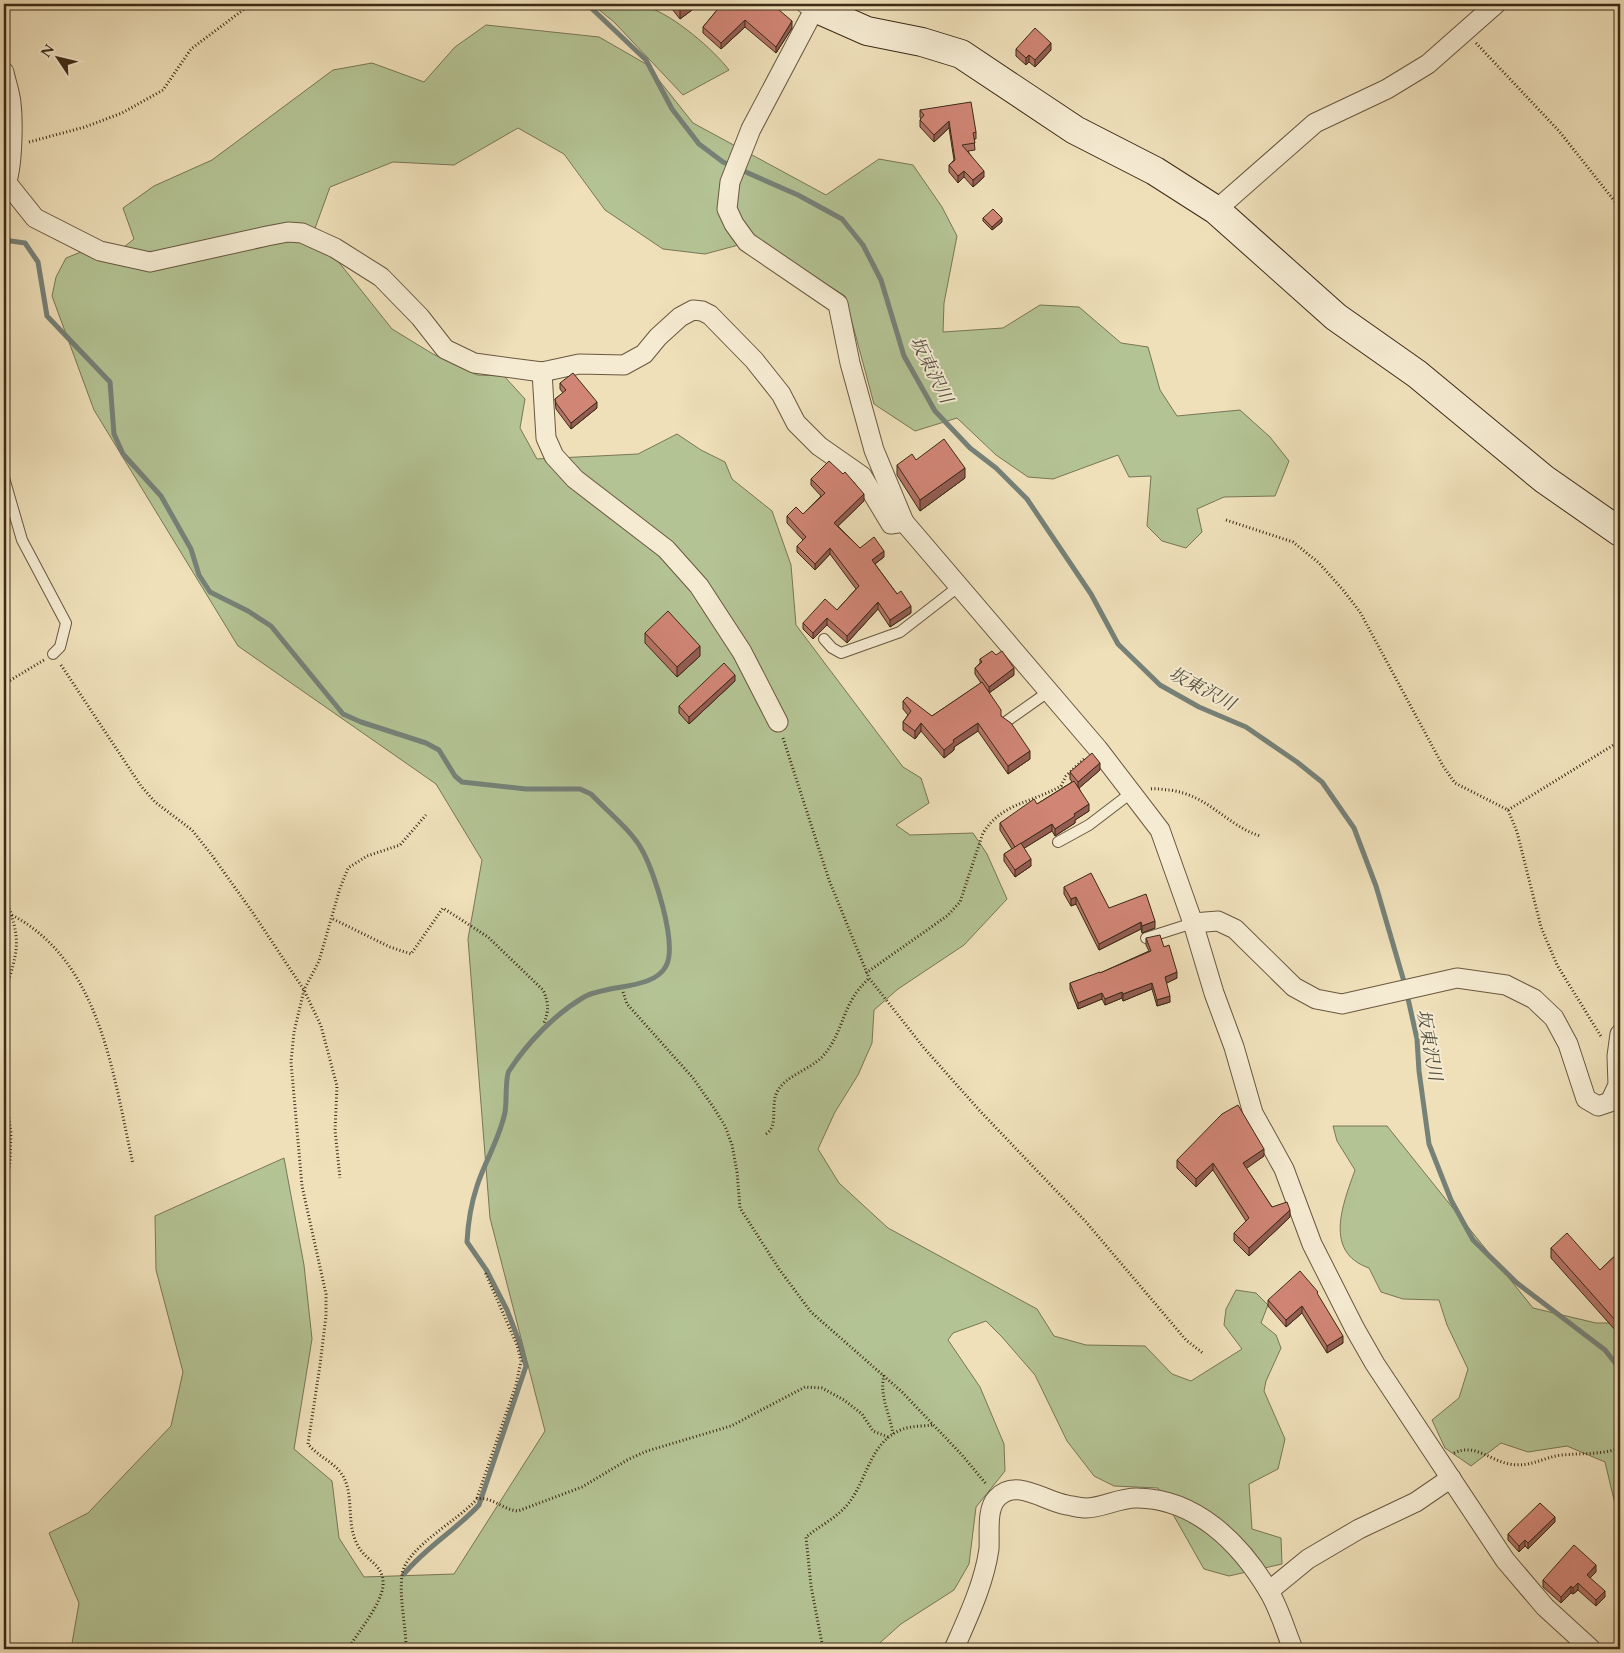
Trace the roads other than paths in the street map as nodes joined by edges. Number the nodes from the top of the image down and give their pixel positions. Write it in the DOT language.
graph roads {
  1 [pos="1496,4"];
  2 [pos="811,6"];
  3 [pos="4,72"];
  4 [pos="6,186"];
  5 [pos="1216,210"];
  6 [pos="542,372"];
  7 [pos="4,478"];
  8 [pos="904,522"];
  9 [pos="1620,532"];
  10 [pos="958,587"];
  11 [pos="824,639"];
  12 [pos="54,654"];
  13 [pos="1048,692"];
  14 [pos="1007,721"];
  15 [pos="778,722"];
  16 [pos="1131,793"];
  17 [pos="1058,842"];
  18 [pos="1193,923"];
  19 [pos="1146,938"];
  20 [pos="1620,1034"];
  21 [pos="1452,1478"];
  22 [pos="1269,1591"];
  23 [pos="954,1649"];
  24 [pos="1293,1649"];
  25 [pos="1591,1649"];
  1 -- 5 [label="street"];
  2 -- 5 [label="street"];
  2 -- 8 [label="street"];
  3 -- 4 [label="street"];
  4 -- 6 [label="street"];
  5 -- 9 [label="street"];
  6 -- 8 [label="street"];
  6 -- 15 [label="street"];
  7 -- 12 [label="lane"];
  8 -- 10 [label="street"];
  10 -- 11 [label="lane"];
  10 -- 13 [label="street"];
  13 -- 14 [label="lane"];
  13 -- 16 [label="street"];
  16 -- 17 [label="lane"];
  16 -- 18 [label="street"];
  18 -- 19 [label="lane"];
  18 -- 20 [label="street"];
  18 -- 21 [label="street"];
  21 -- 22 [label="street"];
  21 -- 25 [label="street"];
  22 -- 23 [label="street"];
  22 -- 24 [label="street"];
}
